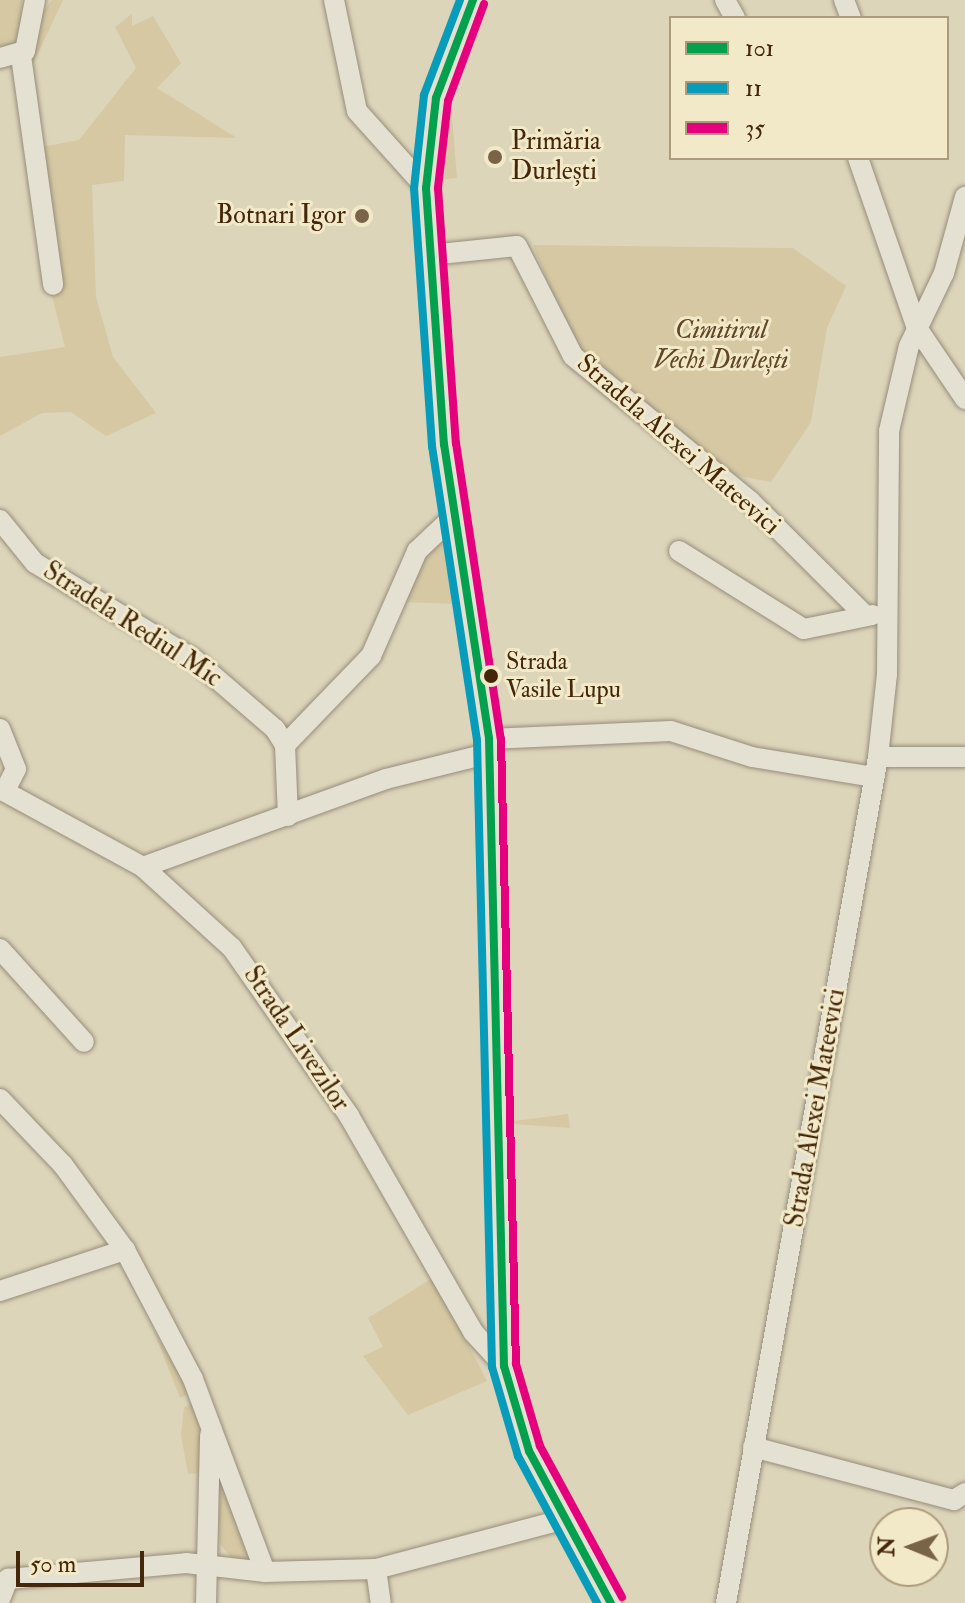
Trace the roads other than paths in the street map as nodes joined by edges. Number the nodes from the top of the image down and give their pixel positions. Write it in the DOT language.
graph roads {
  1 [pos="35,0"];
  2 [pos="334,0"];
  3 [pos="473,0"];
  4 [pos="10,57"];
  5 [pos="859,160"];
  6 [pos="426,188"];
  7 [pos="965,197"];
  8 [pos="430,255"];
  9 [pos="53,285"];
  10 [pos="917,328"];
  11 [pos="965,399"];
  12 [pos="454,516"];
  13 [pos="0,520"];
  14 [pos="679,551"];
  15 [pos="876,614"];
  16 [pos="0,729"];
  17 [pos="285,745"];
  18 [pos="490,746"];
  19 [pos="965,757"];
  20 [pos="876,767"];
  21 [pos="2,790"];
  22 [pos="288,816"];
  23 [pos="143,867"];
  24 [pos="0,949"];
  25 [pos="84,1042"];
  26 [pos="0,1099"];
  27 [pos="125,1250"];
  28 [pos="0,1291"];
  29 [pos="504,1366"];
  30 [pos="211,1421"];
  31 [pos="753,1447"];
  32 [pos="965,1493"];
  33 [pos="561,1520"];
  34 [pos="209,1564"];
  35 [pos="376,1569"];
  36 [pos="265,1572"];
  37 [pos="0,1599"];
  38 [pos="206,1603"];
  39 [pos="381,1603"];
  40 [pos="611,1603"];
  41 [pos="726,1603"];
  1 -- 4 [label="street"];
  2 -- 6 [label="street"];
  3 -- 6 [label="street"];
  4 -- 9 [label="street"];
  5 -- 10 [label="street"];
  6 -- 8 [label="street"];
  7 -- 10 [label="street, Strada Alexei Mateevici"];
  8 -- 12 [label="street"];
  8 -- 15 [label="street, Stradela Alexei Mateevici"];
  10 -- 11 [label="street"];
  10 -- 15 [label="street, Strada Alexei Mateevici"];
  12 -- 17 [label="street"];
  12 -- 18 [label="street"];
  13 -- 17 [label="street, Stradela Rediul Mic"];
  14 -- 15 [label="street"];
  15 -- 20 [label="street, Strada Alexei Mateevici"];
  16 -- 21 [label="street, Strada Livezilor"];
  17 -- 22 [label="street"];
  18 -- 20 [label="street"];
  18 -- 22 [label="street"];
  18 -- 29 [label="street"];
  19 -- 20 [label="street"];
  20 -- 31 [label="street, Strada Alexei Mateevici"];
  21 -- 23 [label="street, Strada Livezilor"];
  22 -- 23 [label="street"];
  23 -- 29 [label="street, Strada Livezilor"];
  24 -- 25 [label="street"];
  26 -- 27 [label="street"];
  27 -- 28 [label="street"];
  27 -- 30 [label="street"];
  29 -- 33 [label="street"];
  30 -- 34 [label="street"];
  30 -- 36 [label="street"];
  31 -- 32 [label="street"];
  31 -- 41 [label="street, Strada Alexei Mateevici"];
  33 -- 35 [label="street"];
  33 -- 40 [label="street"];
  34 -- 36 [label="street"];
  34 -- 37 [label="street"];
  34 -- 38 [label="street"];
  35 -- 36 [label="street"];
  35 -- 39 [label="street"];
}
